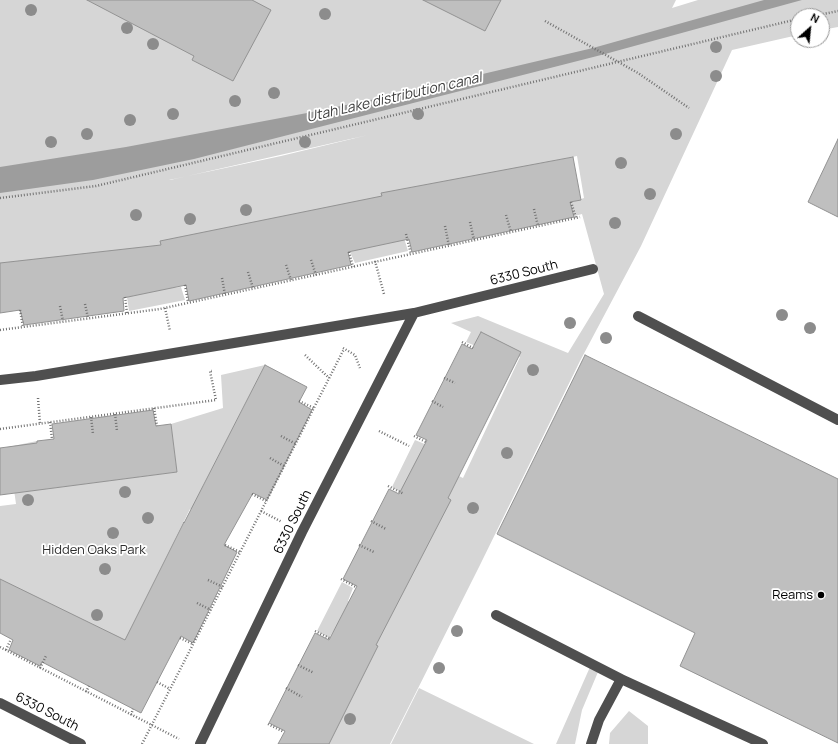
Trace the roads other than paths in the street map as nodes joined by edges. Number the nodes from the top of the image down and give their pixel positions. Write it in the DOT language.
graph roads {
  1 [pos="593,269"];
  2 [pos="414,313"];
  3 [pos="638,316"];
  4 [pos="0,380"];
  5 [pos="838,420"];
  6 [pos="496,615"];
  7 [pos="621,679"];
  8 [pos="0,703"];
  9 [pos="81,744"];
  10 [pos="200,744"];
  11 [pos="591,744"];
  12 [pos="763,744"];
  1 -- 2 [label="street, 6330 South"];
  2 -- 4 [label="street, 6330 South"];
  2 -- 10 [label="street, 6330 South"];
  3 -- 5 [label="street"];
  6 -- 7 [label="street"];
  7 -- 11 [label="street"];
  7 -- 12 [label="street"];
  8 -- 9 [label="street, 6330 South"];
}
